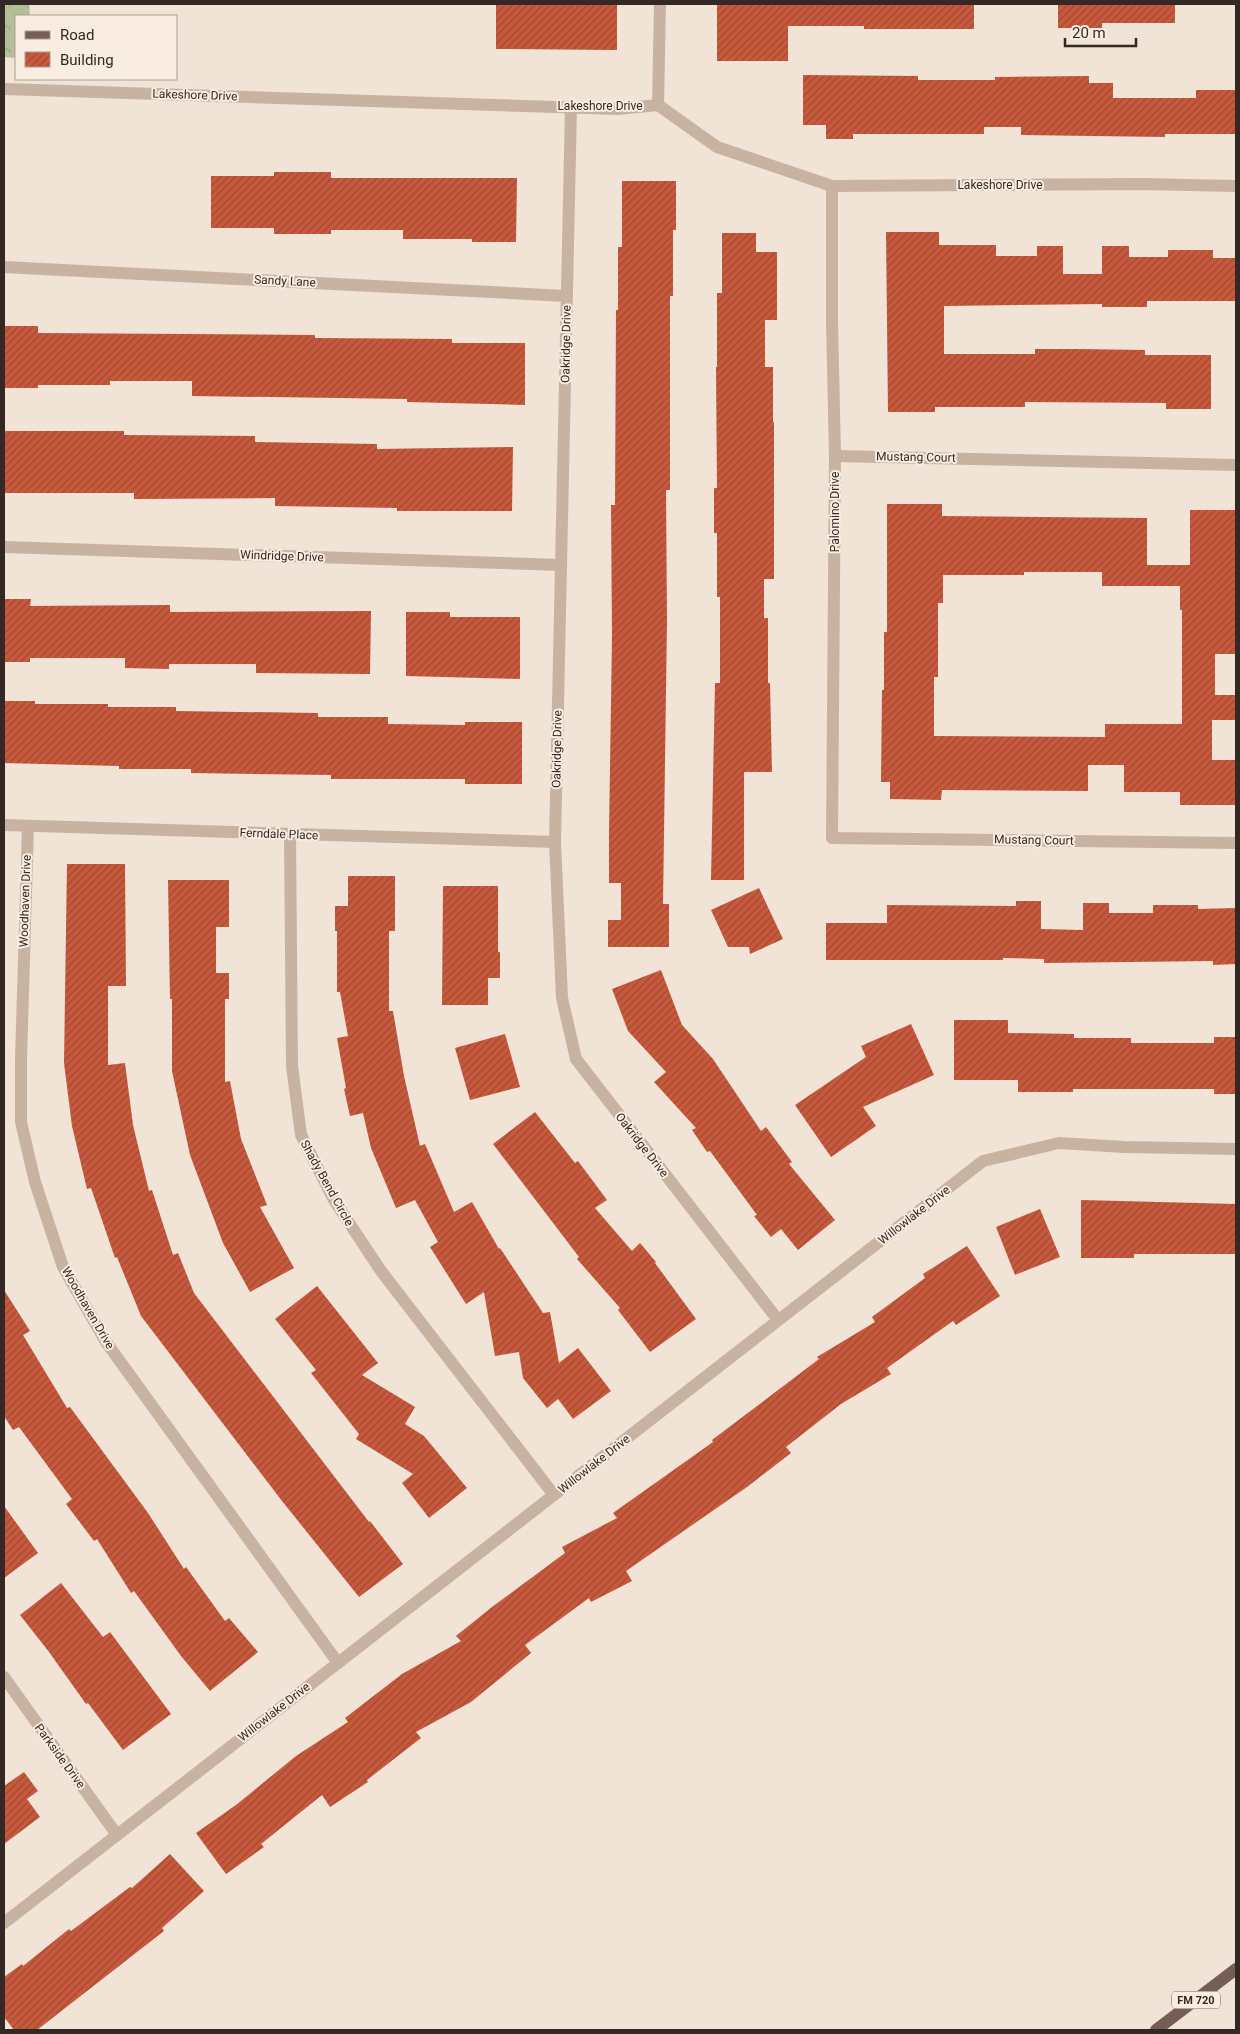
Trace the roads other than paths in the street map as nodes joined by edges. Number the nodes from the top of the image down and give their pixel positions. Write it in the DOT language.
graph roads {
  1 [pos="660,4"];
  2 [pos="4,90"];
  3 [pos="658,105"];
  4 [pos="572,107"];
  5 [pos="832,186"];
  6 [pos="1236,186"];
  7 [pos="4,267"];
  8 [pos="567,296"];
  9 [pos="835,456"];
  10 [pos="1236,465"];
  11 [pos="4,547"];
  12 [pos="561,565"];
  13 [pos="4,825"];
  14 [pos="28,826"];
  15 [pos="290,834"];
  16 [pos="832,838"];
  17 [pos="555,842"];
  18 [pos="1236,843"];
  19 [pos="1236,1149"];
  20 [pos="778,1320"];
  21 [pos="554,1495"];
  22 [pos="338,1663"];
  23 [pos="4,1677"];
  24 [pos="116,1835"];
  25 [pos="4,1923"];
  26 [pos="1236,1969"];
  27 [pos="1156,2030"];
  1 -- 3 [label="street"];
  2 -- 4 [label="street, Lakeshore Drive"];
  3 -- 4 [label="street, Lakeshore Drive"];
  3 -- 5 [label="street, Lakeshore Drive"];
  4 -- 8 [label="street, Oakridge Drive"];
  5 -- 6 [label="street, Lakeshore Drive"];
  5 -- 9 [label="street, Palomino Drive"];
  7 -- 8 [label="street, Sandy Lane"];
  8 -- 12 [label="street, Oakridge Drive"];
  9 -- 10 [label="street, Mustang Court"];
  9 -- 16 [label="street, Palomino Drive"];
  11 -- 12 [label="street, Windridge Drive"];
  12 -- 17 [label="street, Oakridge Drive"];
  13 -- 14 [label="street, Ferndale Place"];
  14 -- 15 [label="street, Ferndale Place"];
  14 -- 22 [label="street, Woodhaven Drive"];
  15 -- 17 [label="street, Ferndale Place"];
  15 -- 21 [label="street, Shady Bend Circle"];
  16 -- 18 [label="street, Mustang Court"];
  17 -- 20 [label="street, Oakridge Drive"];
  19 -- 20 [label="street, Willowlake Drive"];
  20 -- 21 [label="street, Willowlake Drive"];
  21 -- 22 [label="street, Willowlake Drive"];
  22 -- 24 [label="street, Willowlake Drive"];
  23 -- 24 [label="street, Parkside Drive"];
  24 -- 25 [label="street, Willowlake Drive"];
  26 -- 27 [label="main road, FM 720"];
}
